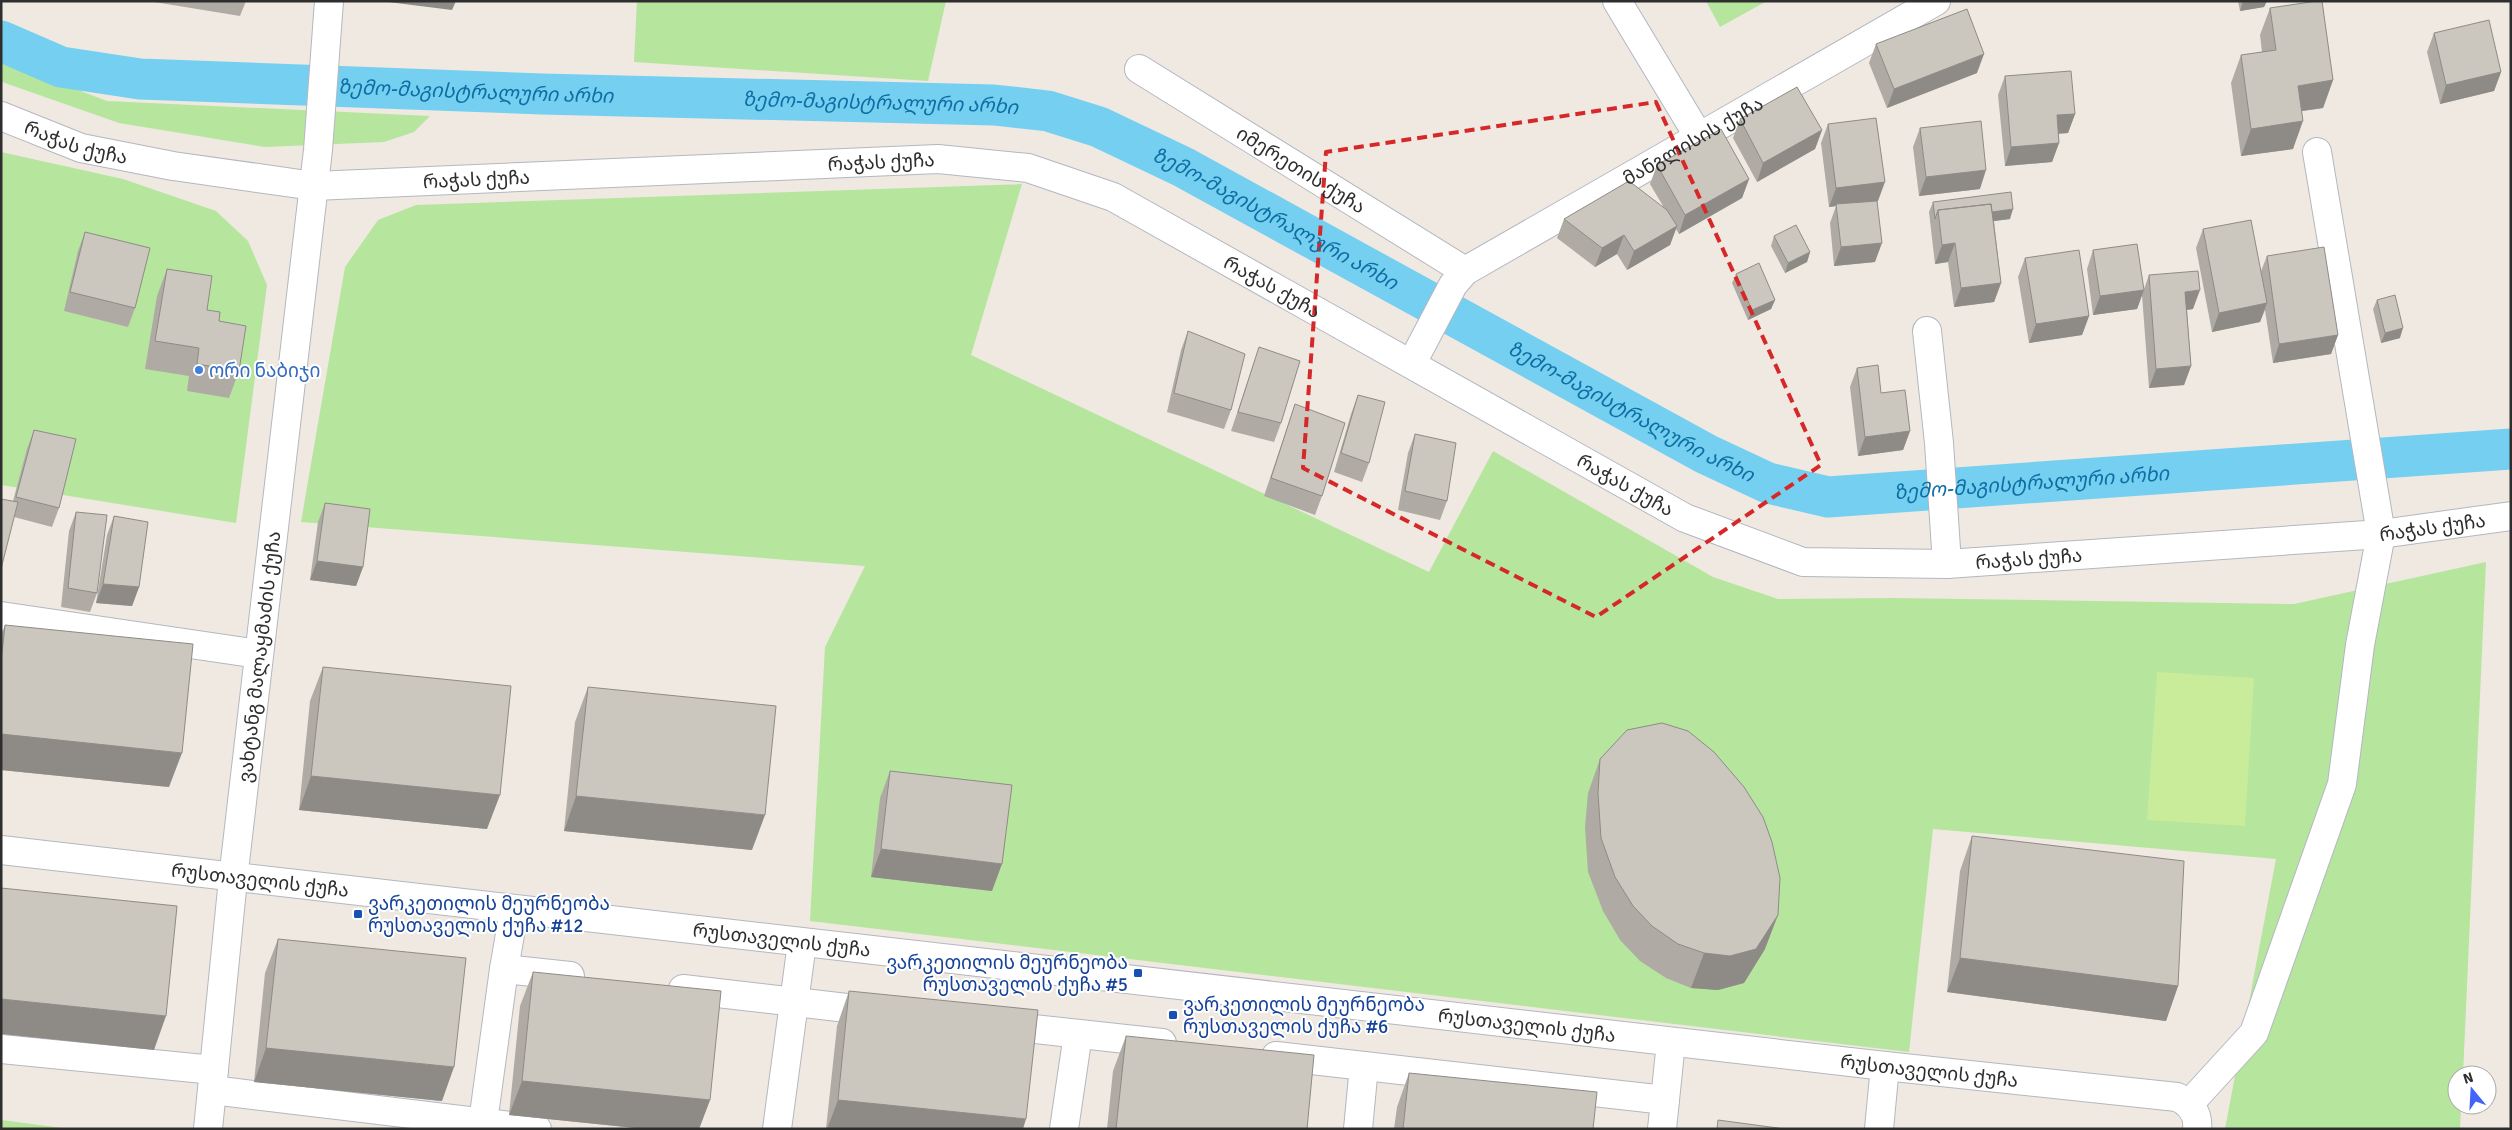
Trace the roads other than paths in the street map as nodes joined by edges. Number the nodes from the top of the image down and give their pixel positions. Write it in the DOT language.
graph roads {
  1 [pos="329,1"];
  2 [pos="1617,1"];
  3 [pos="1936,1"];
  4 [pos="1139,69"];
  5 [pos="1,116"];
  6 [pos="1699,137"];
  7 [pos="2317,152"];
  8 [pos="314,186"];
  9 [pos="1459,278"];
  10 [pos="1927,331"];
  11 [pos="1412,363"];
  12 [pos="2511,516"];
  13 [pos="2382,534"];
  14 [pos="1947,564"];
  15 [pos="1,616"];
  16 [pos="259,654"];
  17 [pos="1,850"];
  18 [pos="233,878"];
  19 [pos="514,911"];
  20 [pos="802,943"];
  21 [pos="504,969"];
  22 [pos="591,979"];
  23 [pos="659,986"];
  24 [pos="794,1002"];
  25 [pos="902,1014"];
  26 [pos="970,1022"];
  27 [pos="1078,1034"];
  28 [pos="1671,1042"];
  29 [pos="1186,1046"];
  30 [pos="1,1049"];
  31 [pos="1256,1054"];
  32 [pos="1364,1066"];
  33 [pos="1885,1066"];
  34 [pos="213,1080"];
  35 [pos="1665,1100"];
  36 [pos="2190,1103"];
  37 [pos="483,1122"];
  38 [pos="208,1129"];
  39 [pos="538,1129"];
  40 [pos="777,1129"];
  41 [pos="1064,1129"];
  42 [pos="1358,1129"];
  43 [pos="1662,1129"];
  44 [pos="1879,1129"];
  45 [pos="2197,1129"];
  1 -- 8 [label="street, ვახტანგ მალაყმაძის ქუჩა"];
  2 -- 6 [label="street"];
  3 -- 6 [label="street, მანგლისის ქუჩა"];
  4 -- 9 [label="street, იმერეთის ქუჩა"];
  5 -- 8 [label="street, რაჭას ქუჩა"];
  6 -- 9 [label="street, მანგლისის ქუჩა"];
  7 -- 13 [label="street"];
  8 -- 11 [label="street, რაჭას ქუჩა"];
  8 -- 16 [label="street, ვახტანგ მალაყმაძის ქუჩა"];
  9 -- 11 [label="street"];
  10 -- 14 [label="street"];
  11 -- 14 [label="street, რაჭას ქუჩა"];
  12 -- 13 [label="street, რაჭას ქუჩა"];
  13 -- 14 [label="street, რაჭას ქუჩა"];
  13 -- 36 [label="street"];
  15 -- 16 [label="street"];
  16 -- 18 [label="street, ვახტანგ მალაყმაძის ქუჩა"];
  17 -- 18 [label="street, რუსთაველის ქუჩა"];
  18 -- 19 [label="street, რუსთაველის ქუჩა"];
  18 -- 34 [label="street, ვახტანგ მალაყმაძის ქუჩა"];
  19 -- 20 [label="street, რუსთაველის ქუჩა"];
  19 -- 21 [label="street"];
  20 -- 24 [label="street"];
  20 -- 28 [label="street, რუსთაველის ქუჩა"];
  21 -- 22 [label="street"];
  21 -- 37 [label="street"];
  23 -- 24 [label="street"];
  24 -- 25 [label="street"];
  24 -- 40 [label="street"];
  26 -- 27 [label="street"];
  27 -- 29 [label="street"];
  27 -- 41 [label="street"];
  28 -- 33 [label="street, რუსთაველის ქუჩა"];
  28 -- 35 [label="street"];
  30 -- 34 [label="street"];
  31 -- 32 [label="street"];
  32 -- 35 [label="street"];
  32 -- 42 [label="street"];
  33 -- 36 [label="street, რუსთაველის ქუჩა"];
  33 -- 44 [label="street"];
  34 -- 37 [label="street"];
  34 -- 38 [label="street, ვახტანგ მალაყმაძის ქუჩა"];
  35 -- 43 [label="street"];
  36 -- 45 [label="street"];
  37 -- 39 [label="street"];
}
